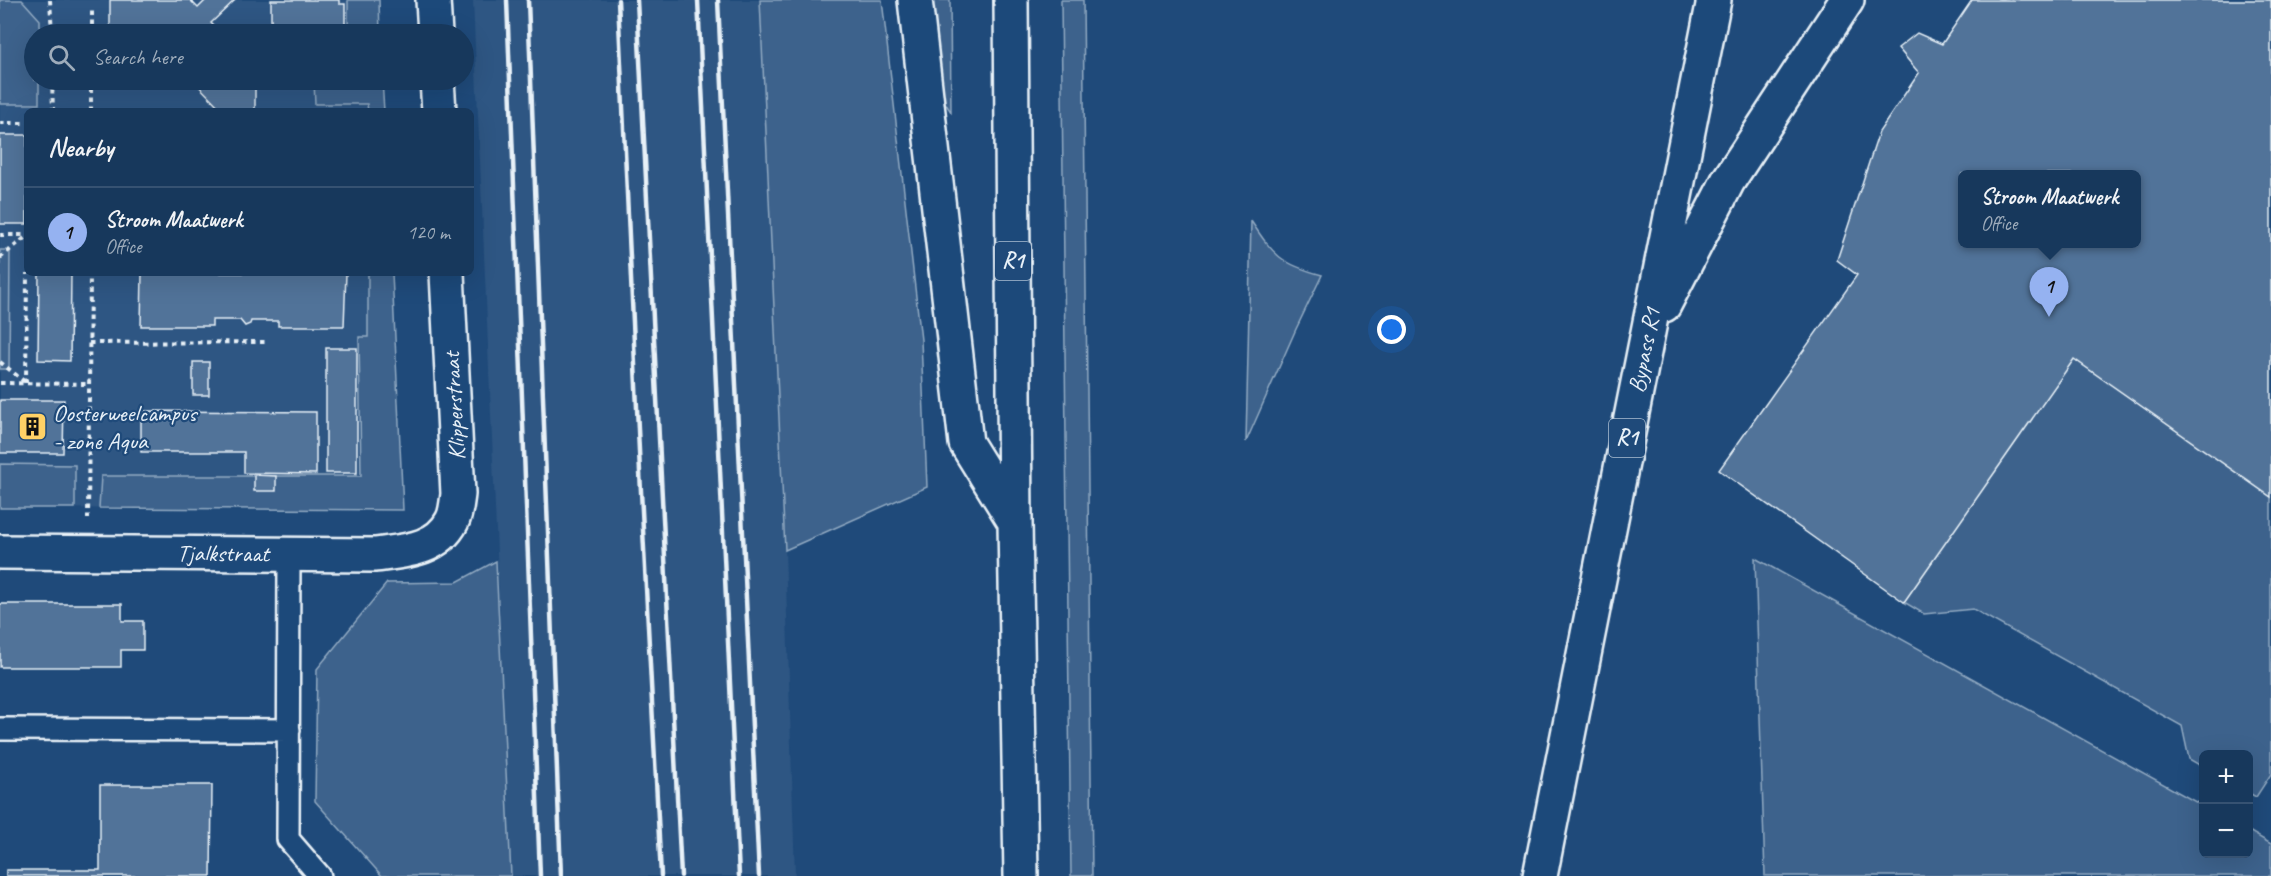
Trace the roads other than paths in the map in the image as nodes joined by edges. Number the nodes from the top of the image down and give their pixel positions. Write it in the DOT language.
graph roads {
  1 [pos="433,0"];
  2 [pos="915,0"];
  3 [pos="1011,0"];
  4 [pos="1714,0"];
  5 [pos="1847,0"];
  6 [pos="434,24"];
  7 [pos="438,90"];
  8 [pos="439,108"];
  9 [pos="447,276"];
  10 [pos="1646,342"];
  11 [pos="1015,522"];
  12 [pos="442,535"];
  13 [pos="0,552"];
  14 [pos="289,554"];
  15 [pos="0,729"];
  16 [pos="289,730"];
  17 [pos="320,876"];
  18 [pos="1021,876"];
  19 [pos="1540,876"];
  1 -- 6 [label="main road"];
  2 -- 11 [label="main road"];
  3 -- 11 [label="main road, R1"];
  4 -- 10 [label="main road, Bypass R1 / R1"];
  5 -- 10 [label="main road"];
  7 -- 8 [label="main road"];
  9 -- 12 [label="main road, Klipperstraat"];
  10 -- 19 [label="main road, Bypass R1 / R1"];
  11 -- 18 [label="main road, R1"];
  12 -- 14 [label="main road, Tjalkstraat"];
  13 -- 14 [label="main road, Tjalkstraat"];
  14 -- 16 [label="lane"];
  15 -- 16 [label="lane"];
  16 -- 17 [label="lane"];
}
